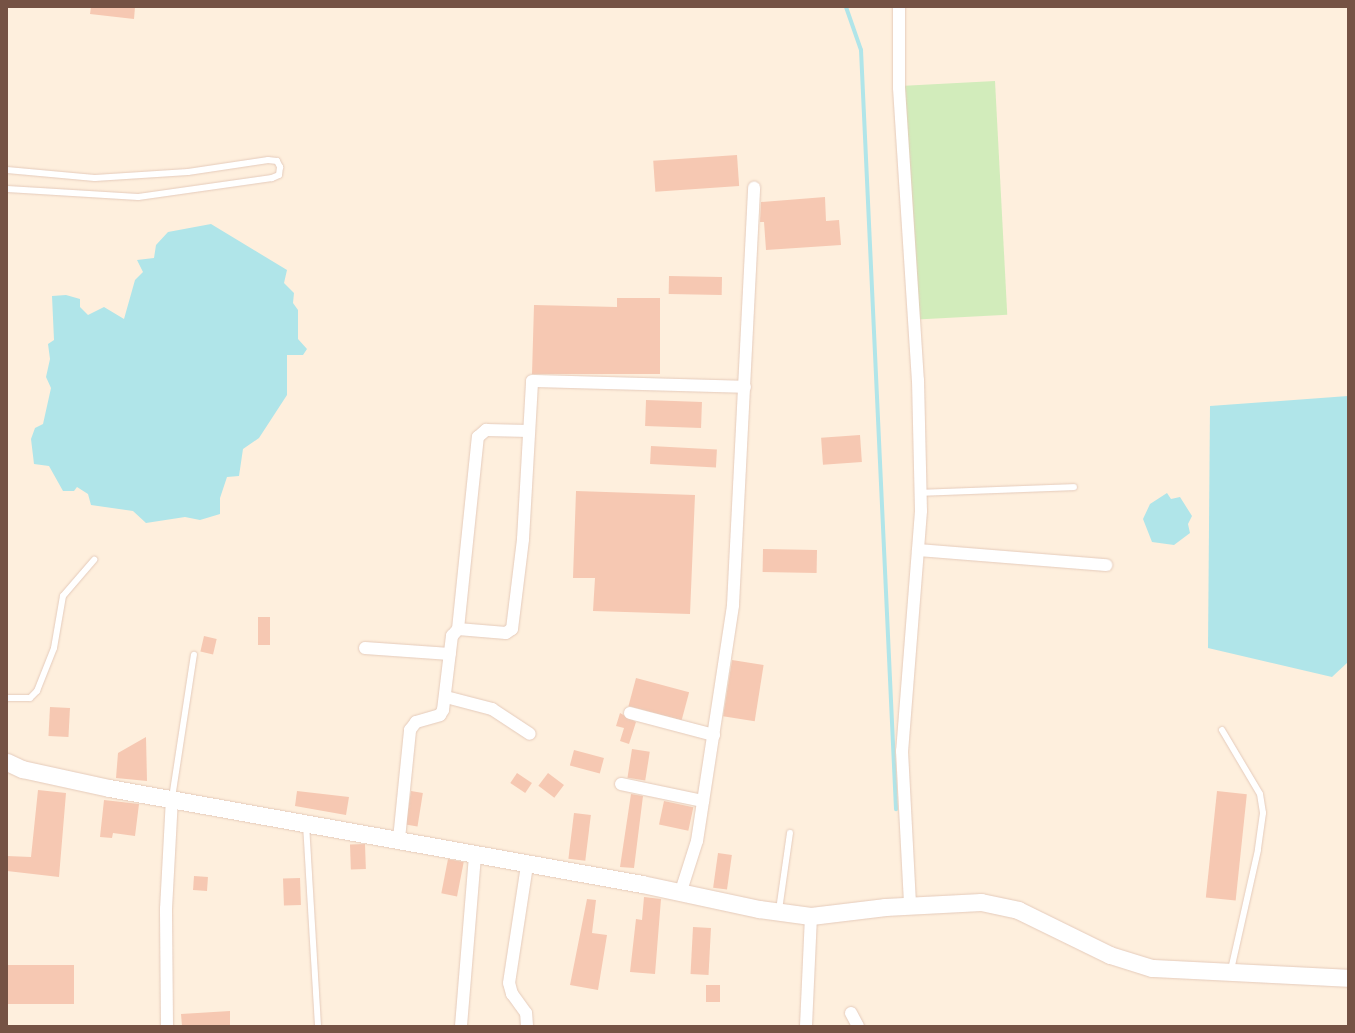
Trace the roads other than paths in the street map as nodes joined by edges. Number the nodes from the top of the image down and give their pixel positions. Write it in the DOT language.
graph roads {
  1 [pos="899,7"];
  2 [pos="7,170"];
  3 [pos="754,188"];
  4 [pos="7,189"];
  5 [pos="745,387"];
  6 [pos="529,431"];
  7 [pos="1074,487"];
  8 [pos="920,493"];
  9 [pos="918,550"];
  10 [pos="94,560"];
  11 [pos="1106,565"];
  12 [pos="458,629"];
  13 [pos="365,648"];
  14 [pos="450,654"];
  15 [pos="194,655"];
  16 [pos="446,697"];
  17 [pos="7,698"];
  18 [pos="630,713"];
  19 [pos="1222,730"];
  20 [pos="530,734"];
  21 [pos="714,735"];
  22 [pos="7,762"];
  23 [pos="621,784"];
  24 [pos="172,798"];
  25 [pos="703,800"];
  26 [pos="306,821"];
  27 [pos="790,833"];
  28 [pos="399,839"];
  29 [pos="475,854"];
  30 [pos="527,865"];
  31 [pos="681,891"];
  32 [pos="910,906"];
  33 [pos="779,912"];
  34 [pos="811,916"];
  35 [pos="1231,972"];
  36 [pos="1348,978"];
  37 [pos="851,1013"];
  38 [pos="167,1026"];
  39 [pos="318,1026"];
  40 [pos="461,1026"];
  41 [pos="527,1026"];
  42 [pos="806,1026"];
  43 [pos="858,1026"];
  1 -- 8 [label="street"];
  2 -- 4 [label="lane"];
  3 -- 5 [label="street"];
  5 -- 6 [label="street"];
  5 -- 21 [label="street"];
  6 -- 12 [label="street"];
  6 -- 12 [label="street"];
  7 -- 8 [label="lane"];
  8 -- 9 [label="street"];
  9 -- 11 [label="street"];
  9 -- 32 [label="street"];
  10 -- 17 [label="lane"];
  12 -- 14 [label="street"];
  13 -- 14 [label="street"];
  14 -- 16 [label="street"];
  15 -- 24 [label="lane"];
  16 -- 20 [label="street"];
  16 -- 28 [label="street"];
  18 -- 21 [label="street"];
  19 -- 35 [label="lane"];
  21 -- 25 [label="street"];
  22 -- 24 [label="main road"];
  23 -- 25 [label="street"];
  24 -- 26 [label="main road"];
  24 -- 38 [label="street"];
  25 -- 31 [label="street"];
  26 -- 28 [label="main road"];
  26 -- 39 [label="lane"];
  27 -- 33 [label="lane"];
  28 -- 29 [label="main road"];
  29 -- 30 [label="main road"];
  29 -- 40 [label="street"];
  30 -- 31 [label="main road"];
  30 -- 41 [label="street"];
  31 -- 33 [label="main road"];
  32 -- 34 [label="main road"];
  32 -- 35 [label="main road"];
  33 -- 34 [label="main road"];
  34 -- 42 [label="street"];
  35 -- 36 [label="main road"];
  37 -- 43 [label="street"];
}
